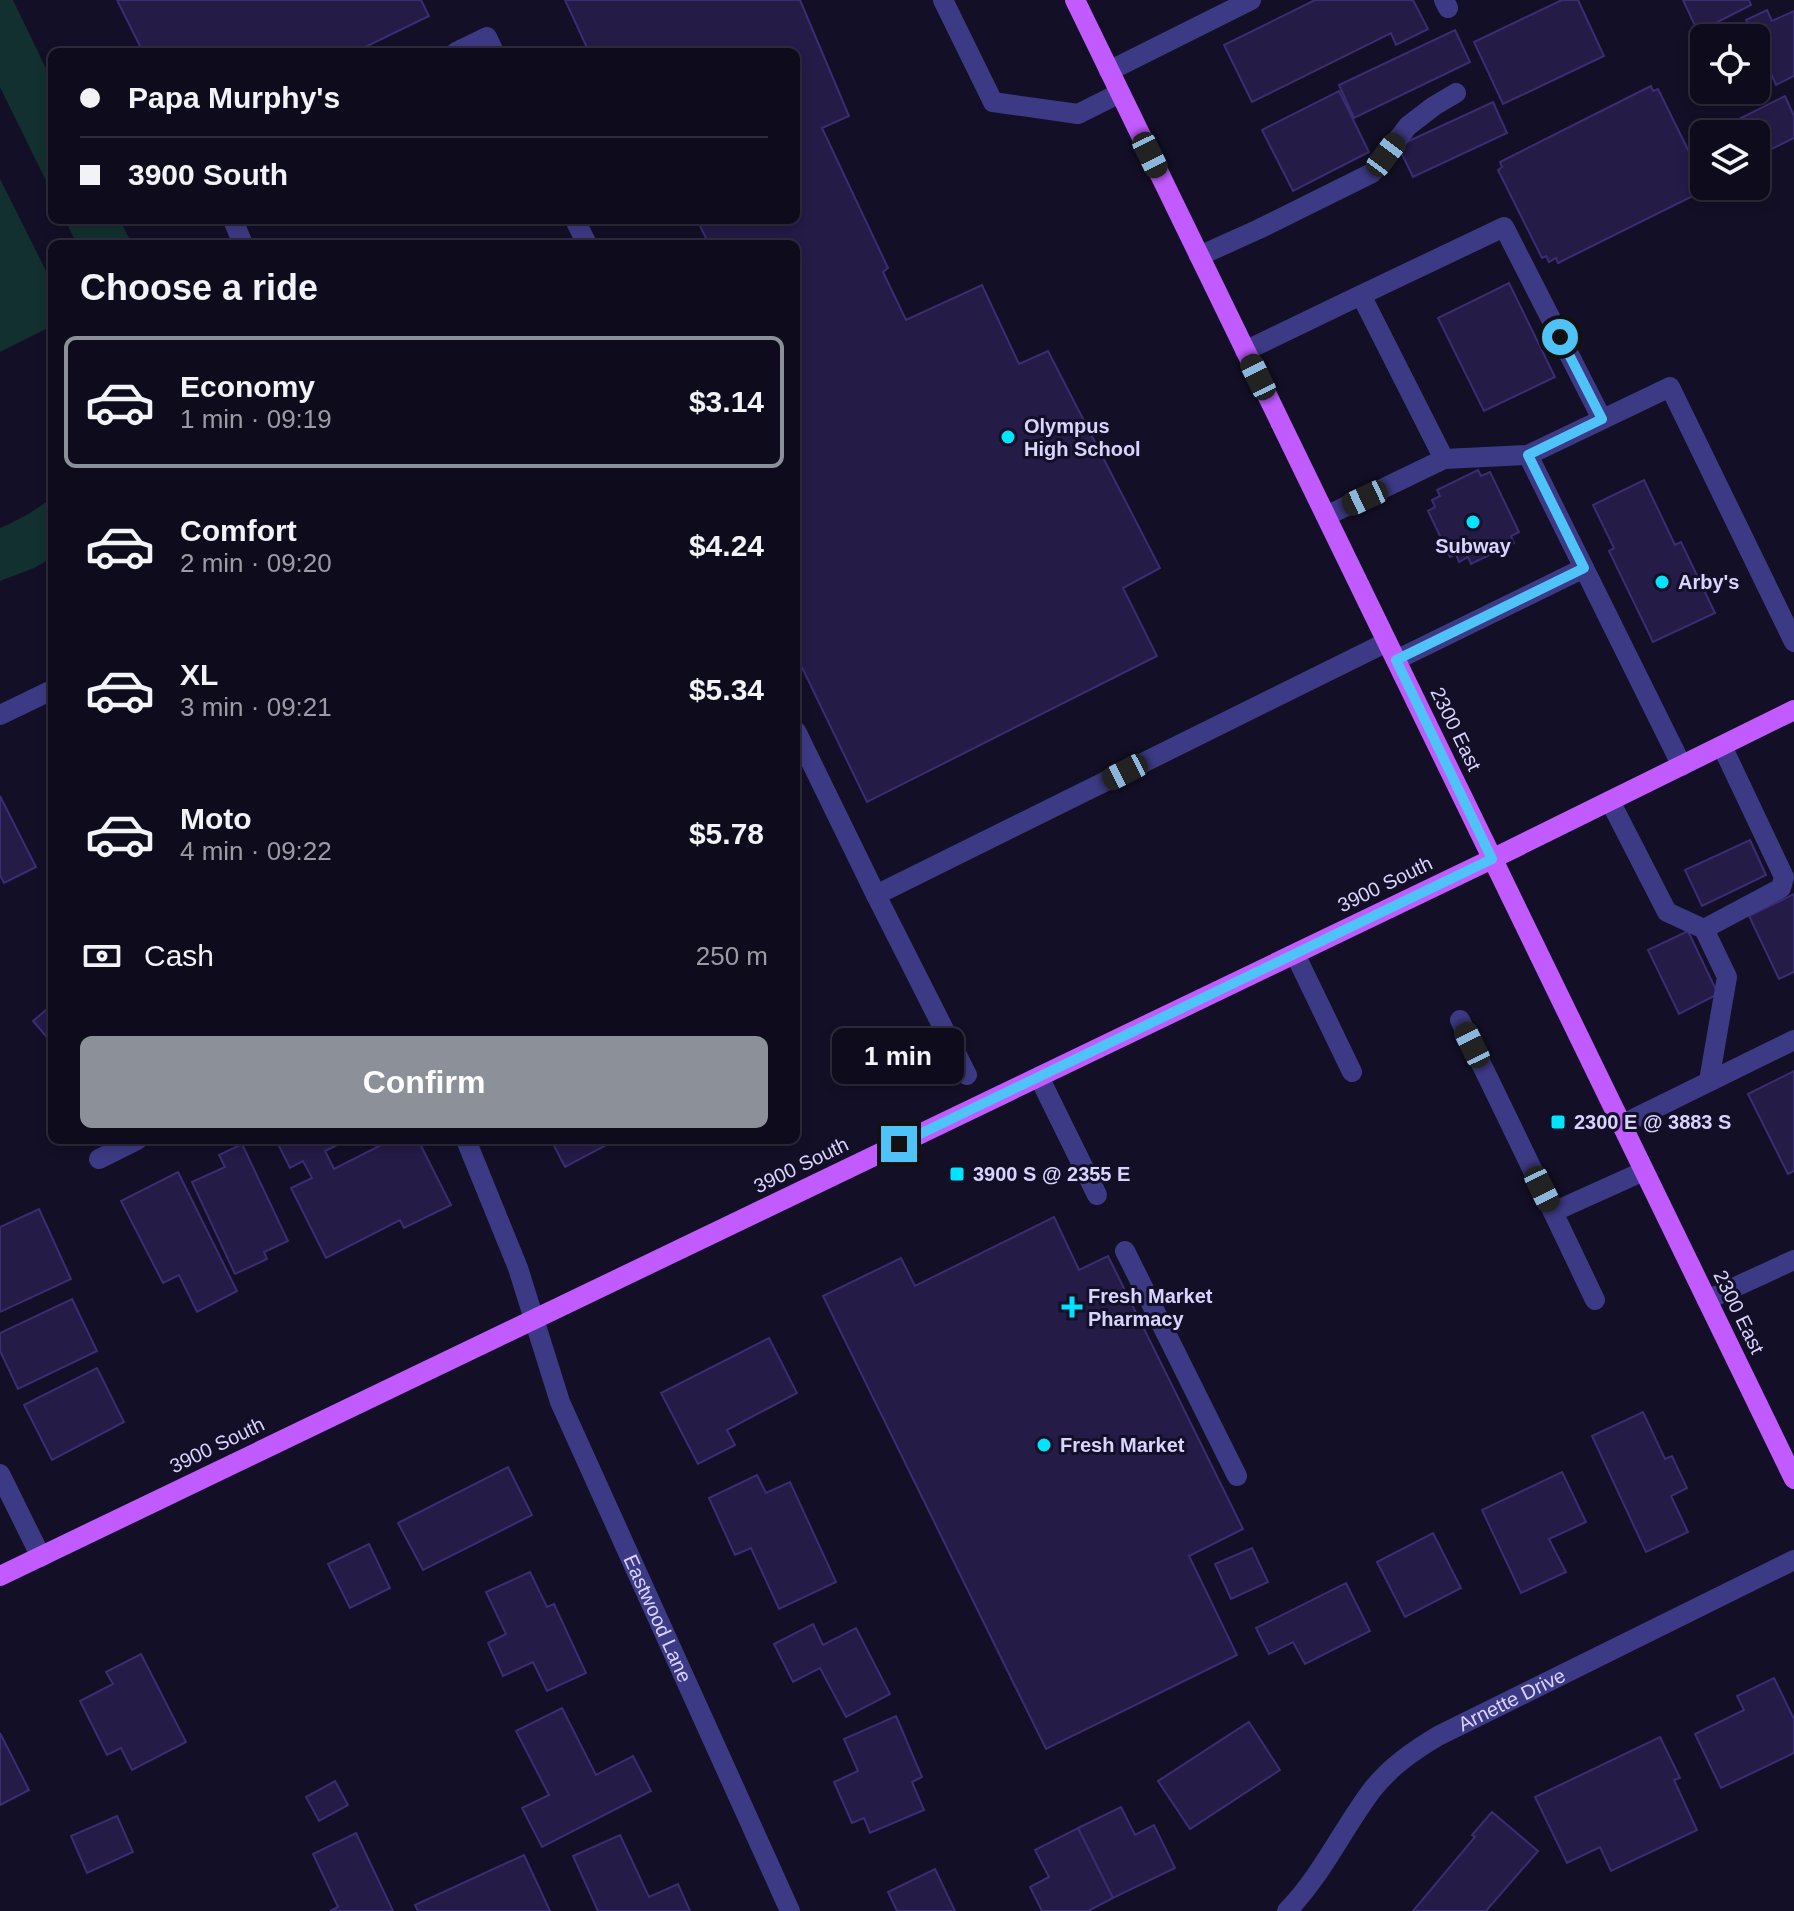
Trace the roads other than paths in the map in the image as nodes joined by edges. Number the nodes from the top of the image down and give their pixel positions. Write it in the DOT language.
graph roads {
  1 [pos="943,0"];
  2 [pos="1075,0"];
  3 [pos="1251,0"];
  4 [pos="464,48"];
  5 [pos="492,48"];
  6 [pos="1109,71"];
  7 [pos="1120,93"];
  8 [pos="1456,93"];
  9 [pos="1199,256"];
  10 [pos="1361,295"];
  11 [pos="1245,351"];
  12 [pos="1602,419"];
  13 [pos="1528,455"];
  14 [pos="1444,459"];
  15 [pos="1326,516"];
  16 [pos="1584,568"];
  17 [pos="1794,642"];
  18 [pos="1391,651"];
  19 [pos="48,692"];
  20 [pos="1794,710"];
  21 [pos="0,715"];
  22 [pos="800,739"];
  23 [pos="1722,746"];
  24 [pos="1682,766"];
  25 [pos="1610,801"];
  26 [pos="1492,859"];
  27 [pos="876,895"];
  28 [pos="1704,929"];
  29 [pos="1295,954"];
  30 [pos="1460,1020"];
  31 [pos="1794,1040"];
  32 [pos="1352,1072"];
  33 [pos="967,1075"];
  34 [pos="1039,1077"];
  35 [pos="1709,1081"];
  36 [pos="1621,1125"];
  37 [pos="129,1144"];
  38 [pos="468,1144"];
  39 [pos="99,1159"];
  40 [pos="1644,1171"];
  41 [pos="1097,1195"];
  42 [pos="1553,1212"];
  43 [pos="1125,1251"];
  44 [pos="1794,1260"];
  45 [pos="1595,1300"];
  46 [pos="1707,1300"];
  47 [pos="534,1321"];
  48 [pos="0,1474"];
  49 [pos="1237,1476"];
  50 [pos="1794,1479"];
  51 [pos="41,1557"];
  52 [pos="1794,1560"];
  53 [pos="0,1576"];
  54 [pos="790,1911"];
  55 [pos="1287,1911"];
  1 -- 7 [label="street"];
  2 -- 6 [label="main road, 2300 East"];
  3 -- 6 [label="street"];
  4 -- 5 [label="street"];
  6 -- 7 [label="main road, 2300 East"];
  7 -- 9 [label="main road, 2300 East"];
  8 -- 9 [label="street"];
  9 -- 11 [label="main road, 2300 East"];
  10 -- 11 [label="street"];
  10 -- 12 [label="street"];
  10 -- 14 [label="street"];
  11 -- 15 [label="main road, 2300 East"];
  12 -- 13 [label="street"];
  12 -- 17 [label="street"];
  13 -- 14 [label="street"];
  13 -- 16 [label="street"];
  14 -- 15 [label="street"];
  15 -- 18 [label="main road, 2300 East"];
  16 -- 18 [label="street"];
  16 -- 24 [label="street"];
  18 -- 26 [label="main road, 2300 East"];
  18 -- 27 [label="street"];
  19 -- 21 [label="street"];
  20 -- 23 [label="main road, 3900 South"];
  22 -- 27 [label="street"];
  23 -- 24 [label="main road, 3900 South"];
  23 -- 28 [label="street"];
  24 -- 25 [label="main road, 3900 South"];
  25 -- 26 [label="main road, 3900 South"];
  25 -- 28 [label="street"];
  26 -- 29 [label="main road, 3900 South"];
  26 -- 36 [label="main road, 2300 East"];
  27 -- 33 [label="street"];
  28 -- 35 [label="street"];
  29 -- 32 [label="street"];
  29 -- 34 [label="main road, 3900 South"];
  30 -- 42 [label="street"];
  31 -- 35 [label="street"];
  34 -- 41 [label="street"];
  34 -- 47 [label="main road, 3900 South"];
  35 -- 36 [label="street"];
  36 -- 40 [label="main road, 2300 East"];
  37 -- 39 [label="street"];
  38 -- 47 [label="street, Eastwood Lane"];
  40 -- 42 [label="street"];
  40 -- 46 [label="main road, 2300 East"];
  42 -- 45 [label="street"];
  43 -- 49 [label="street"];
  44 -- 46 [label="street"];
  46 -- 50 [label="main road, 2300 East"];
  47 -- 51 [label="main road, 3900 South"];
  47 -- 54 [label="street, Eastwood Lane"];
  48 -- 51 [label="street"];
  51 -- 53 [label="main road, 3900 South"];
  52 -- 55 [label="street, Arnette Drive"];
}
